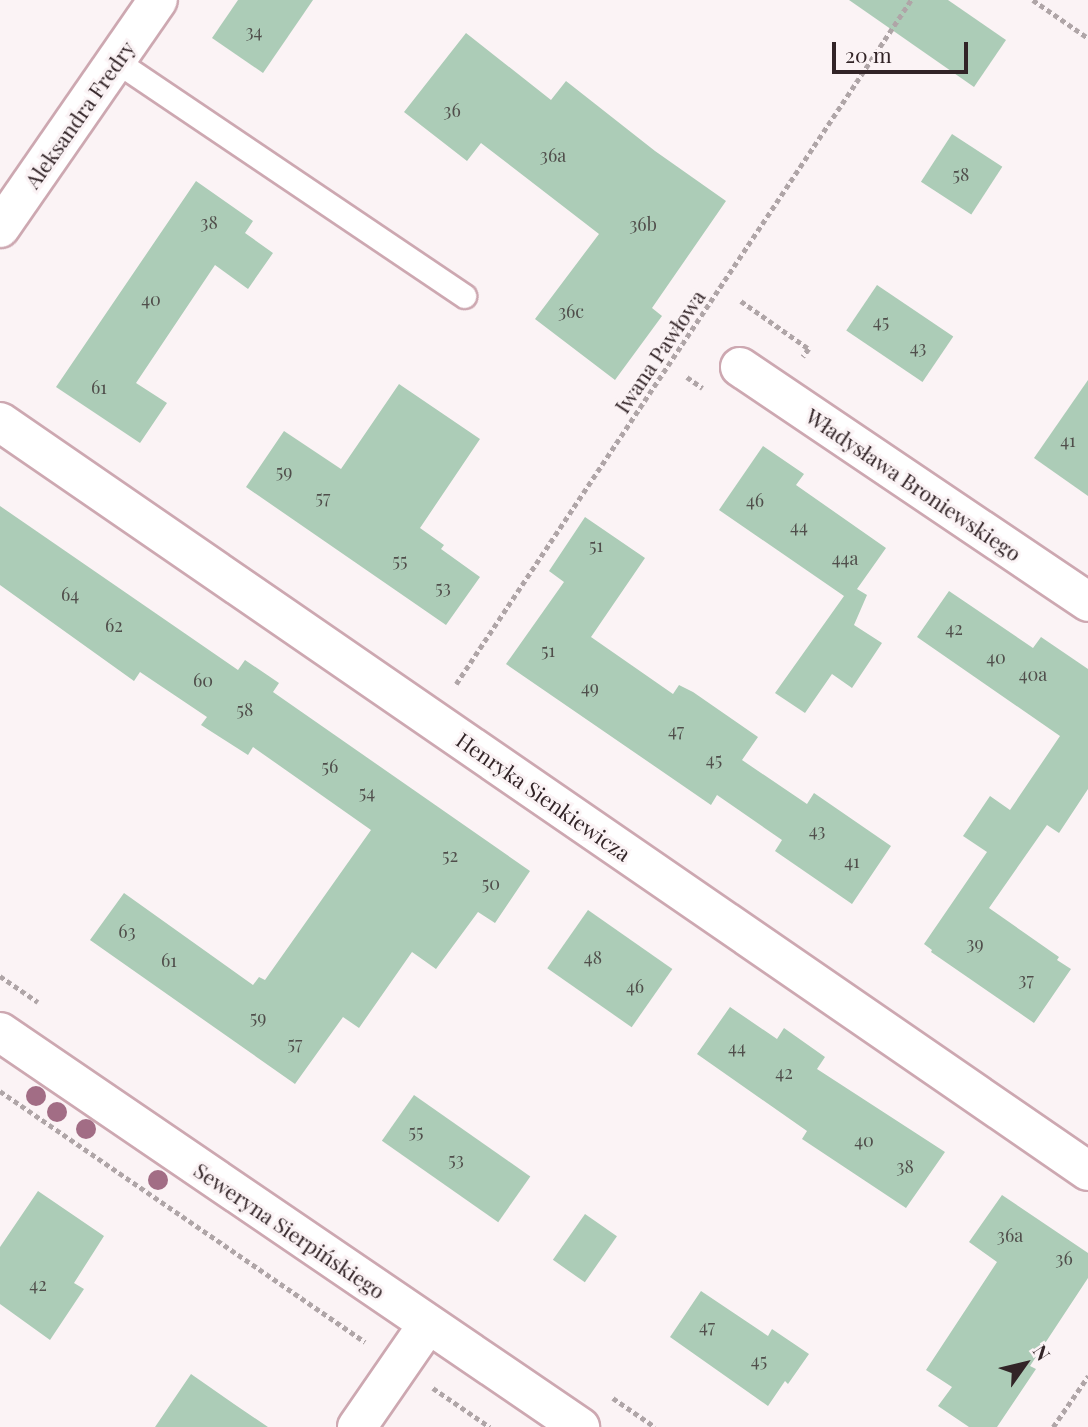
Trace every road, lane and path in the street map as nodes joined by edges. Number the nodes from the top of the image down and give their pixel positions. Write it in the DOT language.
graph roads {
  1 [pos="158,0"];
  2 [pos="911,0"];
  3 [pos="1033,0"];
  4 [pos="1088,38"];
  5 [pos="116,61"];
  6 [pos="0,228"];
  7 [pos="464,296"];
  8 [pos="740,367"];
  9 [pos="0,422"];
  10 [pos="1088,602"];
  11 [pos="432,719"];
  12 [pos="0,1032"];
  13 [pos="0,1091"];
  14 [pos="1088,1171"];
  15 [pos="428,1324"];
  16 [pos="400,1366"];
  17 [pos="1088,1376"];
  18 [pos="357,1427"];
  19 [pos="490,1427"];
  20 [pos="580,1427"];
  21 [pos="1053,1427"];
  1 -- 5 [label="street, Aleksandra Fredry"];
  2 -- 11 [label="path, Iwana Pawłowa"];
  3 -- 4 [label="path"];
  5 -- 6 [label="street, Aleksandra Fredry"];
  5 -- 7 [label="lane"];
  8 -- 10 [label="street, Władysława Broniewskiego"];
  9 -- 11 [label="street, Henryka Sienkiewicza"];
  11 -- 14 [label="street, Henryka Sienkiewicza"];
  12 -- 15 [label="street, Seweryna Sierpińskiego"];
  13 -- 16 [label="path"];
  15 -- 16 [label="street"];
  15 -- 20 [label="street, Seweryna Sierpińskiego"];
  16 -- 18 [label="street"];
  16 -- 19 [label="path"];
  17 -- 21 [label="path"];
}
